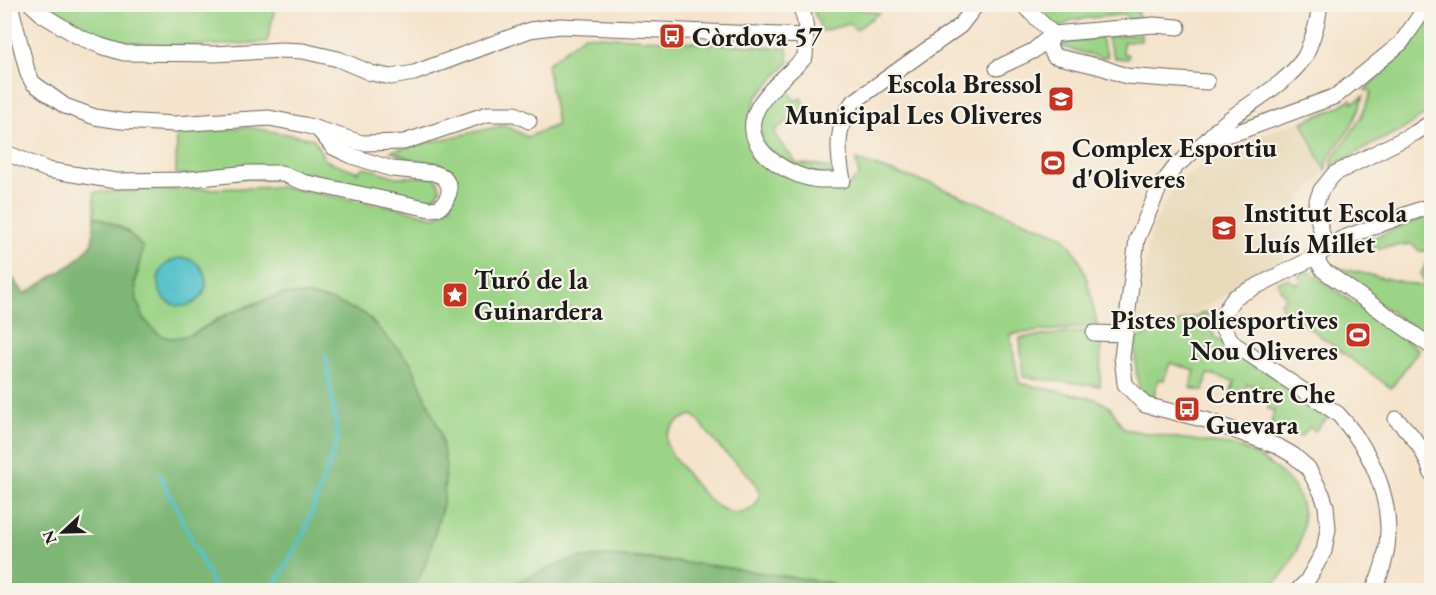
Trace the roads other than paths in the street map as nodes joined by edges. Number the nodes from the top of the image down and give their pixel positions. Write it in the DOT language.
graph roads {
  1 [pos="10,4"];
  2 [pos="30,4"];
  3 [pos="799,4"];
  4 [pos="977,4"];
  5 [pos="1022,4"];
  6 [pos="1319,4"];
  7 [pos="1428,4"];
  8 [pos="1178,27"];
  9 [pos="1053,34"];
  10 [pos="806,36"];
  11 [pos="997,68"];
  12 [pos="1207,82"];
  13 [pos="529,121"];
  14 [pos="1431,122"];
  15 [pos="318,129"];
  16 [pos="1207,140"];
  17 [pos="5,151"];
  18 [pos="1431,205"];
  19 [pos="1320,253"];
  20 [pos="1094,333"];
  21 [pos="1125,334"];
  22 [pos="1431,347"];
  23 [pos="1396,419"];
  24 [pos="1431,474"];
  25 [pos="1298,591"];
  26 [pos="1373,591"];
  1 -- 15 [label="street"];
  2 -- 10 [label="street"];
  3 -- 10 [label="street"];
  4 -- 10 [label="street"];
  5 -- 9 [label="street"];
  6 -- 16 [label="street"];
  7 -- 16 [label="street"];
  8 -- 9 [label="street"];
  9 -- 11 [label="street"];
  9 -- 12 [label="street"];
  13 -- 15 [label="street"];
  14 -- 19 [label="street"];
  15 -- 17 [label="street"];
  16 -- 21 [label="street"];
  18 -- 19 [label="street"];
  19 -- 22 [label="street"];
  19 -- 26 [label="street"];
  20 -- 21 [label="street"];
  21 -- 25 [label="street"];
  23 -- 24 [label="street"];
}
